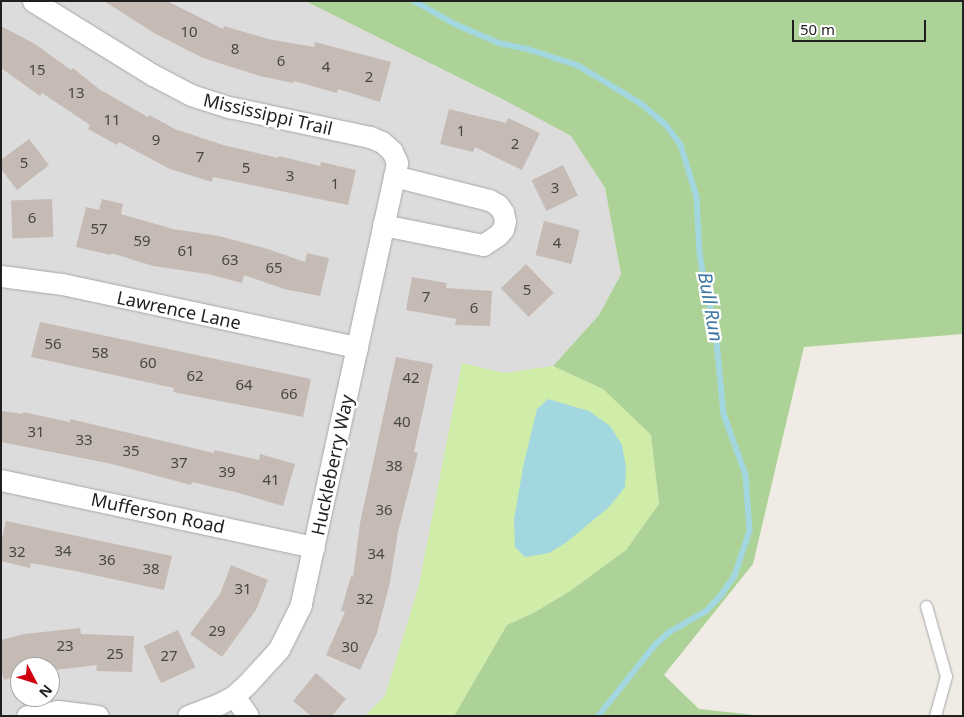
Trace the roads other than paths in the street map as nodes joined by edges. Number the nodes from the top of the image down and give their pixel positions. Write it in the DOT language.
graph roads {
  1 [pos="34,1"];
  2 [pos="395,170"];
  3 [pos="384,225"];
  4 [pos="1,276"];
  5 [pos="357,347"];
  6 [pos="1,480"];
  7 [pos="314,547"];
  8 [pos="926,606"];
  9 [pos="234,696"];
  10 [pos="27,716"];
  11 [pos="98,716"];
  12 [pos="188,716"];
  13 [pos="248,716"];
  14 [pos="935,716"];
  1 -- 2 [label="street, Mississippi Trail"];
  2 -- 3 [label="street, Huckleberry Way"];
  2 -- 3 [label="street"];
  3 -- 5 [label="street, Huckleberry Way"];
  4 -- 5 [label="street, Lawrence Lane"];
  5 -- 7 [label="street, Huckleberry Way"];
  6 -- 7 [label="street, Mufferson Road"];
  7 -- 9 [label="street, Huckleberry Way"];
  8 -- 14 [label="lane"];
  9 -- 12 [label="street, Huckleberry Way"];
  9 -- 13 [label="street"];
  10 -- 11 [label="street"];
}
